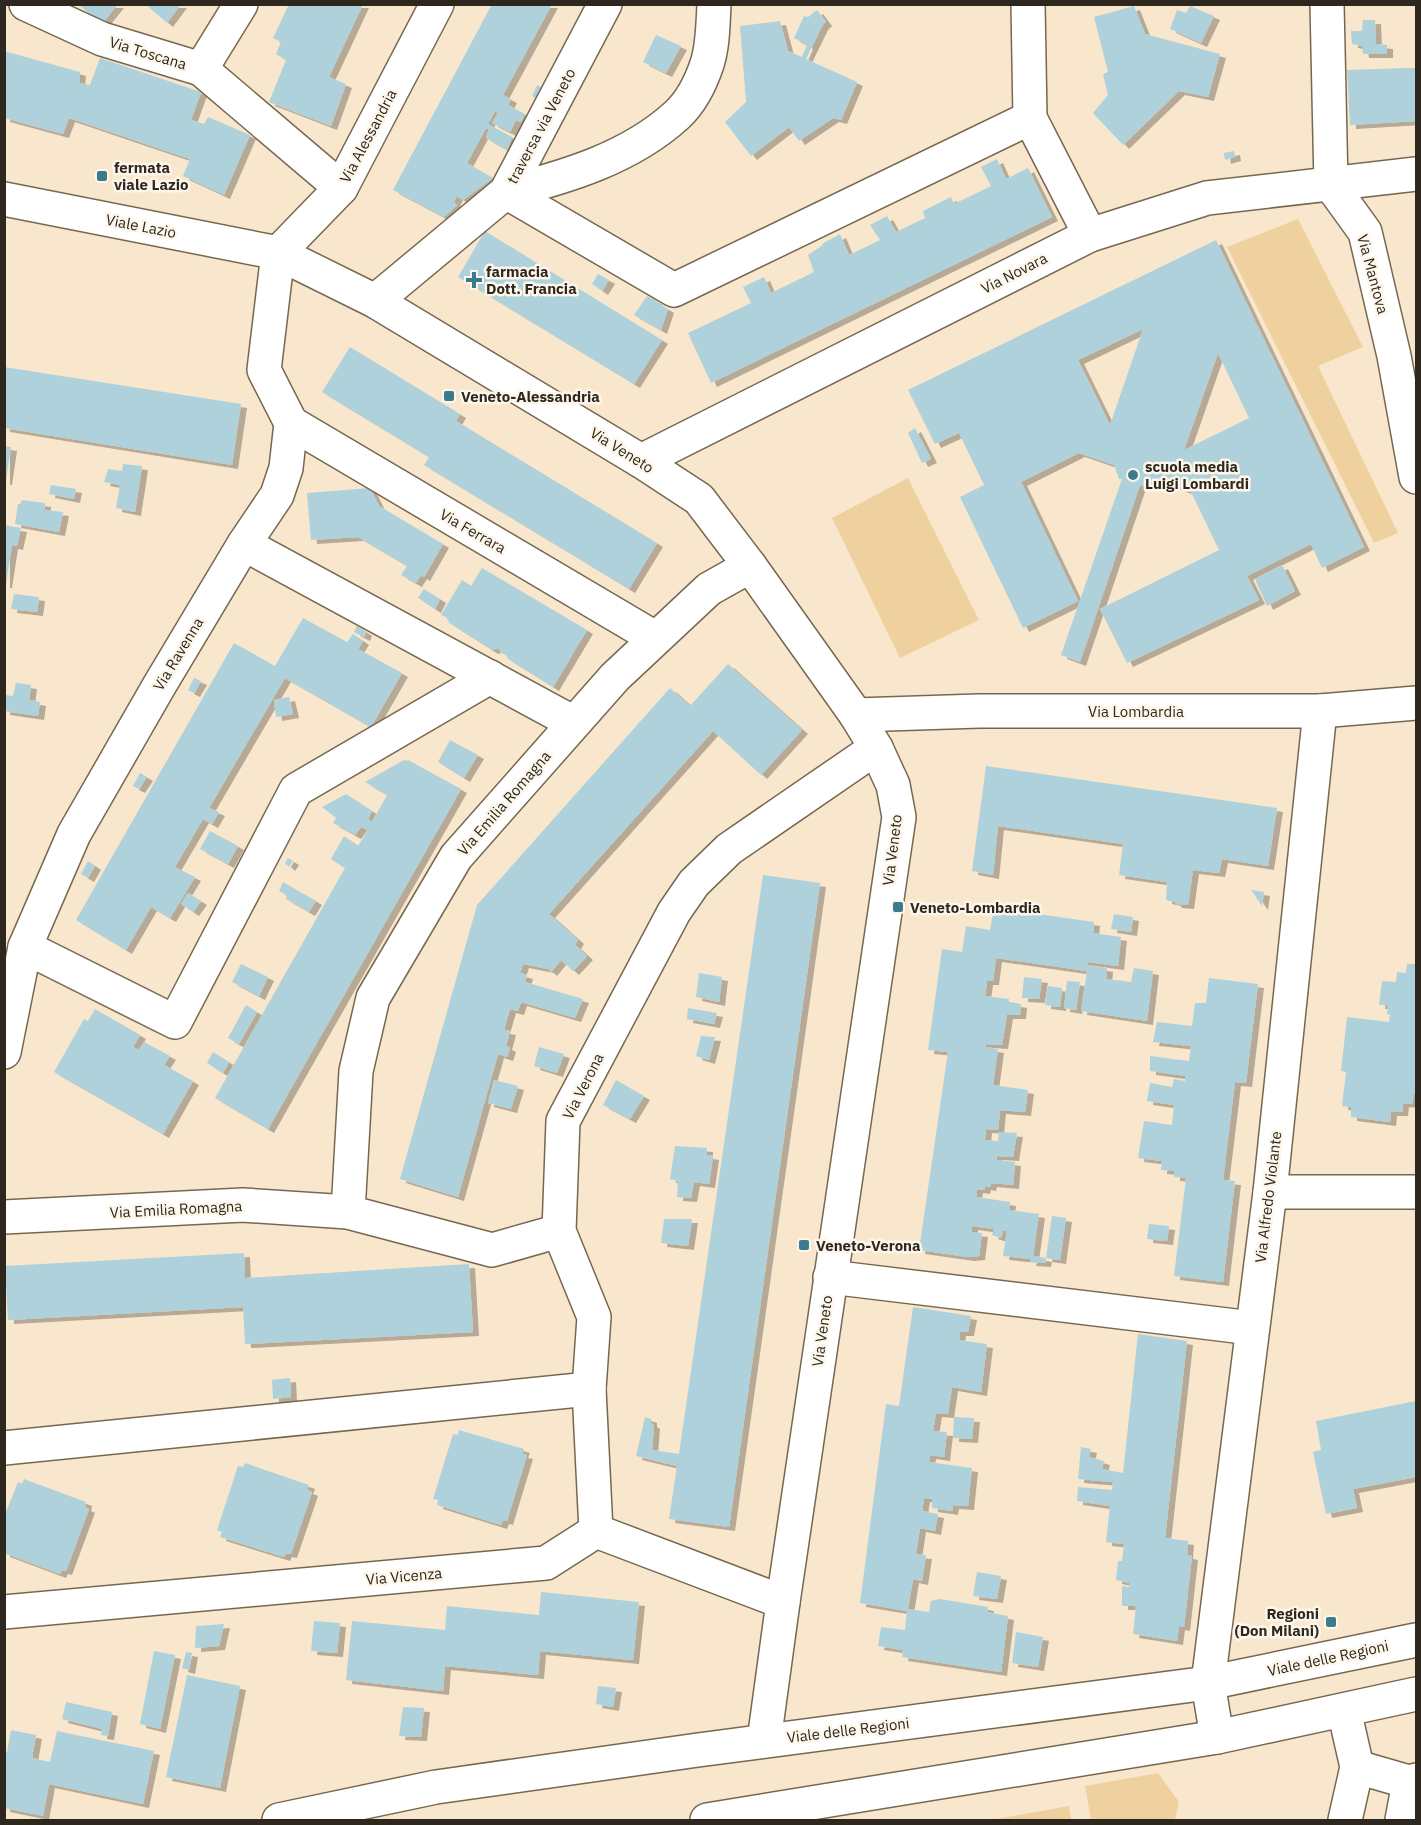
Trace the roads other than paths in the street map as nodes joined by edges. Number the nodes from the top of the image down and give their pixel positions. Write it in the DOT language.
graph roads {
  1 [pos="26,4"];
  2 [pos="241,4"];
  3 [pos="436,4"];
  4 [pos="605,4"];
  5 [pos="714,4"];
  6 [pos="1028,4"];
  7 [pos="1327,4"];
  8 [pos="201,69"];
  9 [pos="1030,118"];
  10 [pos="1416,174"];
  11 [pos="1331,185"];
  12 [pos="341,188"];
  13 [pos="506,192"];
  14 [pos="4,199"];
  15 [pos="1090,235"];
  16 [pos="278,253"];
  17 [pos="375,301"];
  18 [pos="291,423"];
  19 [pos="640,460"];
  20 [pos="1416,477"];
  21 [pos="244,544"];
  22 [pos="750,566"];
  23 [pos="655,638"];
  24 [pos="490,677"];
  25 [pos="1416,703"];
  26 [pos="1320,711"];
  27 [pos="856,715"];
  28 [pos="574,723"];
  29 [pos="876,748"];
  30 [pos="25,947"];
  31 [pos="4,1052"];
  32 [pos="1270,1192"];
  33 [pos="1416,1192"];
  34 [pos="348,1212"];
  35 [pos="4,1217"];
  36 [pos="559,1231"];
  37 [pos="830,1277"];
  38 [pos="1252,1328"];
  39 [pos="589,1389"];
  40 [pos="4,1448"];
  41 [pos="596,1532"];
  42 [pos="783,1602"];
  43 [pos="4,1612"];
  44 [pos="1416,1640"];
  45 [pos="1208,1683"];
  46 [pos="1416,1694"];
  47 [pos="1344,1710"];
  48 [pos="1217,1737"];
  49 [pos="764,1741"];
  50 [pos="1358,1767"];
  51 [pos="1413,1781"];
  52 [pos="329,1815"];
  53 [pos="1402,1820"];
  54 [pos="279,1821"];
  55 [pos="707,1821"];
  56 [pos="1345,1821"];
  1 -- 8 [label="street, Via Toscana"];
  2 -- 8 [label="street"];
  3 -- 12 [label="street, Via Alessandria"];
  4 -- 13 [label="street, traversa via Veneto"];
  5 -- 13 [label="street"];
  6 -- 9 [label="street"];
  7 -- 11 [label="street"];
  8 -- 12 [label="street, Via Toscana"];
  9 -- 13 [label="street"];
  9 -- 15 [label="street"];
  10 -- 11 [label="street, Via Novara"];
  11 -- 15 [label="street, Via Novara"];
  11 -- 20 [label="street, Via Mantova"];
  12 -- 16 [label="street, Via Alessandria"];
  13 -- 17 [label="street, traversa via Veneto"];
  14 -- 16 [label="street, Viale Lazio"];
  15 -- 19 [label="street, Via Novara"];
  16 -- 17 [label="street, Via Veneto"];
  16 -- 18 [label="street"];
  17 -- 19 [label="street, Via Veneto"];
  18 -- 21 [label="street, Via Ravenna"];
  18 -- 23 [label="street, Via Ferrara"];
  19 -- 22 [label="street, Via Veneto"];
  21 -- 24 [label="street"];
  21 -- 30 [label="street, Via Ravenna"];
  22 -- 23 [label="street, Via Emilia Romagna"];
  22 -- 27 [label="street, Via Veneto"];
  23 -- 28 [label="street, Via Emilia Romagna"];
  24 -- 28 [label="street"];
  24 -- 30 [label="street"];
  25 -- 26 [label="street, Via Lombardia"];
  26 -- 27 [label="street, Via Lombardia"];
  26 -- 32 [label="street, Via Alfredo Violante"];
  27 -- 29 [label="street, Via Veneto"];
  28 -- 34 [label="street, Via Emilia Romagna"];
  29 -- 36 [label="street, Via Verona"];
  29 -- 37 [label="street, Via Veneto"];
  30 -- 31 [label="street, Via Ravenna"];
  32 -- 33 [label="street"];
  32 -- 38 [label="street, Via Alfredo Violante"];
  34 -- 35 [label="street, Via Emilia Romagna"];
  34 -- 36 [label="street, Via Emilia Romagna"];
  36 -- 39 [label="street, Via Verona"];
  37 -- 38 [label="street"];
  37 -- 42 [label="street, Via Veneto"];
  38 -- 45 [label="street, Via Alfredo Violante"];
  39 -- 40 [label="street"];
  39 -- 41 [label="street, Via Verona"];
  41 -- 42 [label="street"];
  41 -- 43 [label="street, Via Vicenza"];
  42 -- 49 [label="street, Via Veneto"];
  44 -- 45 [label="street, Viale delle Regioni"];
  45 -- 48 [label="street, Via Alfredo Violante"];
  45 -- 49 [label="street, Viale delle Regioni"];
  46 -- 47 [label="street"];
  47 -- 48 [label="street"];
  47 -- 50 [label="street"];
  48 -- 55 [label="street"];
  49 -- 52 [label="street, Viale delle Regioni"];
  50 -- 51 [label="street"];
  50 -- 56 [label="street"];
  51 -- 53 [label="street"];
  52 -- 54 [label="street, Viale delle Regioni"];
}
